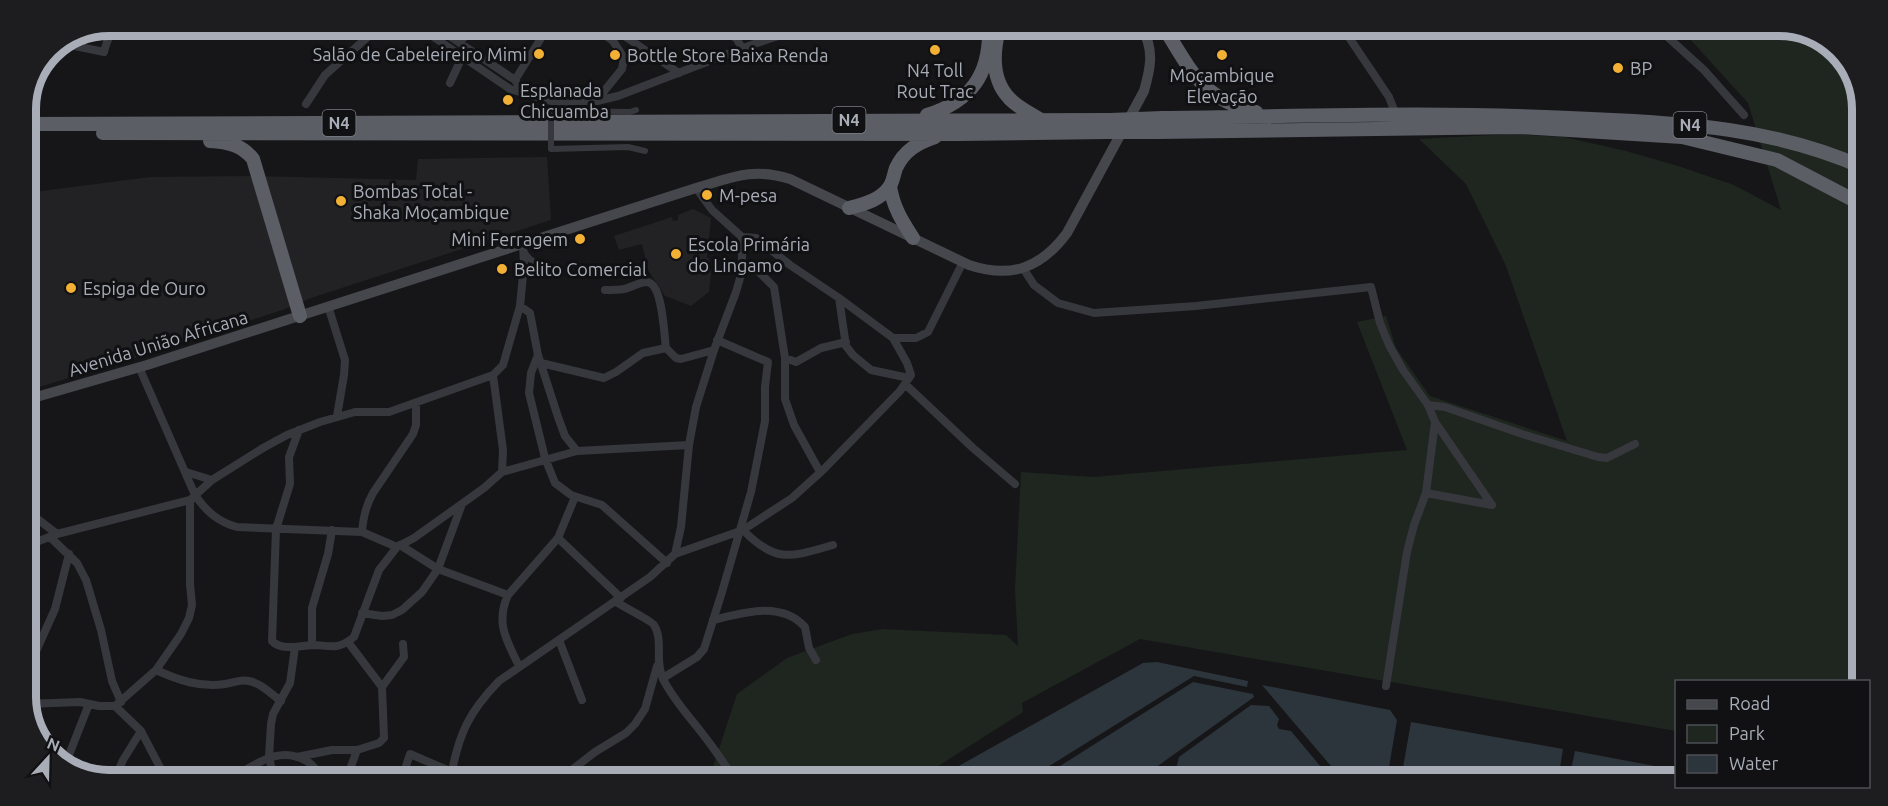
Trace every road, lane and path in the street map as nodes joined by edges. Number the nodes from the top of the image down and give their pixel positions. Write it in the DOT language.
graph roads {
  1 [pos="109,36"];
  2 [pos="370,36"];
  3 [pos="432,36"];
  4 [pos="450,36"];
  5 [pos="465,36"];
  6 [pos="542,36"];
  7 [pos="606,36"];
  8 [pos="624,36"];
  9 [pos="732,36"];
  10 [pos="778,36"];
  11 [pos="988,36"];
  12 [pos="998,36"];
  13 [pos="1146,36"];
  14 [pos="1169,36"];
  15 [pos="1348,36"];
  16 [pos="1666,36"];
  17 [pos="460,43"];
  18 [pos="74,46"];
  19 [pos="742,48"];
  20 [pos="462,57"];
  21 [pos="679,73"];
  22 [pos="515,80"];
  23 [pos="450,83"];
  24 [pos="523,93"];
  25 [pos="566,101"];
  26 [pos="597,101"];
  27 [pos="306,104"];
  28 [pos="636,110"];
  29 [pos="1396,115"];
  30 [pos="1744,115"];
  31 [pos="1273,116"];
  32 [pos="913,119"];
  33 [pos="1041,120"];
  34 [pos="36,124"];
  35 [pos="1108,126"];
  36 [pos="36,133"];
  37 [pos="88,133"];
  38 [pos="957,134"];
  39 [pos="645,151"];
  40 [pos="1852,163"];
  41 [pos="890,186"];
  42 [pos="696,189"];
  43 [pos="1852,199"];
  44 [pos="849,208"];
  45 [pos="742,237"];
  46 [pos="913,238"];
  47 [pos="523,247"];
  48 [pos="743,262"];
  49 [pos="963,262"];
  50 [pos="1023,268"];
  51 [pos="550,273"];
  52 [pos="605,290"];
  53 [pos="839,298"];
  54 [pos="328,306"];
  55 [pos="520,306"];
  56 [pos="300,316"];
  57 [pos="893,338"];
  58 [pos="717,340"];
  59 [pos="846,342"];
  60 [pos="666,348"];
  61 [pos="714,350"];
  62 [pos="785,358"];
  63 [pos="540,359"];
  64 [pos="140,367"];
  65 [pos="493,375"];
  66 [pos="907,381"];
  67 [pos="36,396"];
  68 [pos="416,404"];
  69 [pos="1428,405"];
  70 [pos="337,416"];
  71 [pos="1435,422"];
  72 [pos="299,430"];
  73 [pos="1635,444"];
  74 [pos="689,446"];
  75 [pos="577,451"];
  76 [pos="545,458"];
  77 [pos="186,472"];
  78 [pos="502,472"];
  79 [pos="820,472"];
  80 [pos="212,480"];
  81 [pos="1015,484"];
  82 [pos="1426,493"];
  83 [pos="575,496"];
  84 [pos="192,498"];
  85 [pos="462,504"];
  86 [pos="36,519"];
  87 [pos="276,529"];
  88 [pos="332,530"];
  89 [pos="741,531"];
  90 [pos="362,532"];
  91 [pos="54,536"];
  92 [pos="558,538"];
  93 [pos="36,542"];
  94 [pos="833,545"];
  95 [pos="398,546"];
  96 [pos="69,554"];
  97 [pos="675,554"];
  98 [pos="667,563"];
  99 [pos="438,569"];
  100 [pos="508,595"];
  101 [pos="618,600"];
  102 [pos="362,613"];
  103 [pos="713,620"];
  104 [pos="559,640"];
  105 [pos="348,642"];
  106 [pos="403,644"];
  107 [pos="312,645"];
  108 [pos="295,647"];
  109 [pos="36,651"];
  110 [pos="816,660"];
  111 [pos="657,665"];
  112 [pos="519,666"];
  113 [pos="156,670"];
  114 [pos="663,678"];
  115 [pos="1386,686"];
  116 [pos="382,687"];
  117 [pos="582,700"];
  118 [pos="281,701"];
  119 [pos="36,704"];
  120 [pos="89,704"];
  121 [pos="118,704"];
  122 [pos="78,732"];
  123 [pos="141,732"];
  124 [pos="357,750"];
  125 [pos="269,757"];
  126 [pos="297,757"];
  127 [pos="119,770"];
  128 [pos="161,770"];
  129 [pos="246,770"];
  130 [pos="272,770"];
  131 [pos="316,770"];
  132 [pos="350,770"];
  133 [pos="404,770"];
  134 [pos="443,770"];
  135 [pos="452,770"];
  136 [pos="572,770"];
  137 [pos="728,770"];
  1 -- 18 [label="street"];
  2 -- 27 [label="street"];
  3 -- 20 [label="street"];
  4 -- 17 [label="street"];
  5 -- 17 [label="street"];
  6 -- 22 [label="street"];
  7 -- 26 [label="street"];
  8 -- 21 [label="street"];
  9 -- 19 [label="street"];
  10 -- 19 [label="street"];
  11 -- 32 [label="highway"];
  12 -- 33 [label="highway"];
  13 -- 50 [label="main road"];
  14 -- 31 [label="highway"];
  15 -- 29 [label="street"];
  16 -- 30 [label="street"];
  17 -- 22 [label="street"];
  19 -- 21 [label="street"];
  20 -- 23 [label="street"];
  20 -- 24 [label="street"];
  21 -- 26 [label="street"];
  22 -- 24 [label="street"];
  24 -- 25 [label="street"];
  25 -- 26 [label="street"];
  28 -- 39 [label="street, bridge"];
  29 -- 31 [label="highway, N4"];
  29 -- 40 [label="highway, N4"];
  31 -- 35 [label="highway, N4, bridge"];
  32 -- 33 [label="highway, N4"];
  32 -- 34 [label="highway, N4"];
  33 -- 35 [label="highway, N4"];
  35 -- 38 [label="highway, N4"];
  35 -- 43 [label="highway, N4, bridge"];
  36 -- 37 [label="highway, N4"];
  37 -- 38 [label="highway, N4"];
  37 -- 56 [label="highway"];
  38 -- 41 [label="highway"];
  41 -- 44 [label="highway"];
  41 -- 46 [label="highway"];
  42 -- 44 [label="main road, Avenida União Africana"];
  42 -- 45 [label="street"];
  42 -- 47 [label="main road, Avenida União Africana"];
  44 -- 46 [label="main road, Avenida União Africana"];
  45 -- 48 [label="street"];
  45 -- 53 [label="street"];
  46 -- 49 [label="main road, Avenida União Africana"];
  47 -- 51 [label="street"];
  47 -- 54 [label="main road, Avenida União Africana"];
  47 -- 55 [label="street"];
  48 -- 58 [label="street"];
  48 -- 62 [label="street"];
  49 -- 50 [label="main road, Avenida União Africana"];
  49 -- 57 [label="street"];
  50 -- 69 [label="street"];
  52 -- 60 [label="street"];
  53 -- 57 [label="street"];
  53 -- 59 [label="street"];
  54 -- 56 [label="main road, Avenida União Africana"];
  54 -- 70 [label="street"];
  55 -- 63 [label="street"];
  55 -- 65 [label="street"];
  56 -- 64 [label="main road, Avenida União Africana"];
  57 -- 66 [label="street"];
  58 -- 61 [label="street"];
  58 -- 89 [label="street"];
  59 -- 62 [label="street"];
  59 -- 66 [label="street"];
  60 -- 61 [label="street"];
  60 -- 63 [label="street"];
  61 -- 74 [label="street"];
  62 -- 79 [label="street"];
  63 -- 75 [label="street"];
  63 -- 76 [label="street"];
  64 -- 67 [label="main road, Avenida União Africana"];
  64 -- 77 [label="street"];
  65 -- 68 [label="street"];
  65 -- 78 [label="street"];
  66 -- 79 [label="street"];
  66 -- 81 [label="street"];
  68 -- 70 [label="street"];
  68 -- 90 [label="street"];
  69 -- 71 [label="street"];
  69 -- 73 [label="street"];
  70 -- 72 [label="street"];
  71 -- 82 [label="street"];
  71 -- 82 [label="street"];
  72 -- 80 [label="street"];
  72 -- 87 [label="street"];
  74 -- 75 [label="street"];
  74 -- 97 [label="street"];
  75 -- 76 [label="street"];
  76 -- 78 [label="street"];
  76 -- 83 [label="street"];
  77 -- 80 [label="street"];
  77 -- 84 [label="street"];
  78 -- 85 [label="street"];
  79 -- 89 [label="street"];
  80 -- 84 [label="street"];
  82 -- 115 [label="street"];
  83 -- 92 [label="street"];
  83 -- 98 [label="street"];
  84 -- 87 [label="street"];
  84 -- 91 [label="street"];
  84 -- 113 [label="street"];
  85 -- 95 [label="street"];
  85 -- 99 [label="street"];
  86 -- 91 [label="street"];
  87 -- 88 [label="street"];
  87 -- 108 [label="street"];
  88 -- 90 [label="street"];
  88 -- 107 [label="street"];
  89 -- 94 [label="street"];
  89 -- 97 [label="street"];
  89 -- 103 [label="street"];
  90 -- 95 [label="street"];
  91 -- 93 [label="street"];
  91 -- 96 [label="street"];
  92 -- 100 [label="street"];
  92 -- 101 [label="street"];
  95 -- 99 [label="street"];
  95 -- 102 [label="street"];
  96 -- 109 [label="street"];
  96 -- 121 [label="street"];
  97 -- 98 [label="street"];
  98 -- 101 [label="street"];
  99 -- 100 [label="street"];
  99 -- 102 [label="street"];
  100 -- 112 [label="street"];
  101 -- 104 [label="street"];
  101 -- 111 [label="street"];
  102 -- 105 [label="street"];
  103 -- 110 [label="street"];
  103 -- 114 [label="street"];
  104 -- 112 [label="street"];
  104 -- 117 [label="street"];
  105 -- 107 [label="street"];
  105 -- 116 [label="street"];
  106 -- 116 [label="street"];
  107 -- 108 [label="street"];
  108 -- 118 [label="street"];
  111 -- 114 [label="street"];
  111 -- 136 [label="street"];
  112 -- 135 [label="street"];
  113 -- 118 [label="street"];
  113 -- 121 [label="street"];
  114 -- 137 [label="street"];
  116 -- 124 [label="street"];
  118 -- 125 [label="street"];
  119 -- 120 [label="street"];
  120 -- 121 [label="street"];
  120 -- 122 [label="street"];
  121 -- 123 [label="street"];
  123 -- 127 [label="street"];
  123 -- 128 [label="street"];
  124 -- 126 [label="street"];
  124 -- 132 [label="street"];
  125 -- 126 [label="street"];
  125 -- 129 [label="street"];
  125 -- 130 [label="street"];
  126 -- 131 [label="street"];
  133 -- 134 [label="street"];
}
